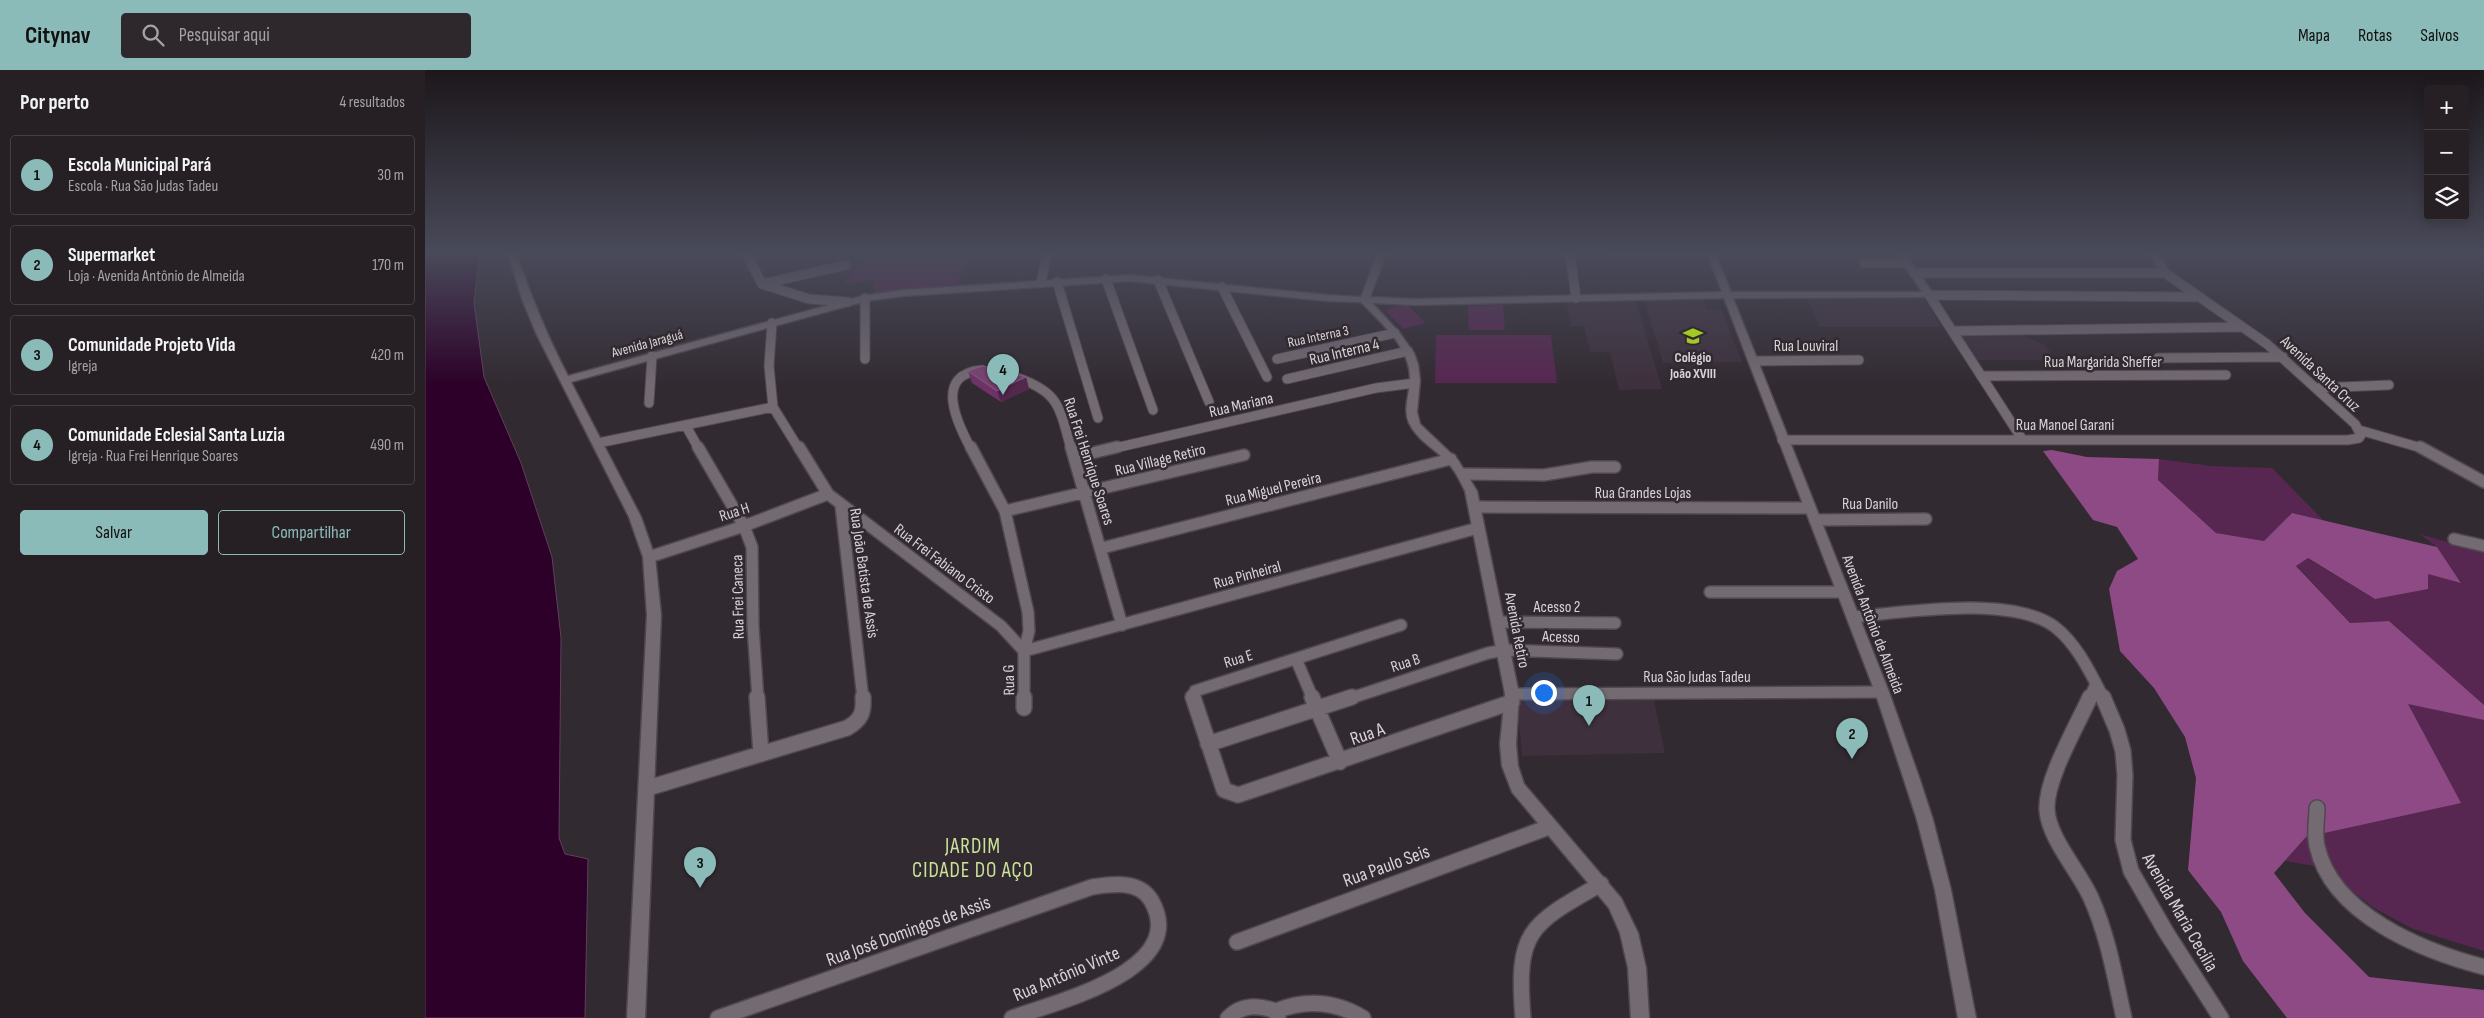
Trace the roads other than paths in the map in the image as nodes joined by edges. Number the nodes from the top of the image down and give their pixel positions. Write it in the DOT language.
graph roads {
  1 [pos="526,297"];
  2 [pos="803,297"];
  3 [pos="871,297"];
  4 [pos="1062,297"];
  5 [pos="1113,297"];
  6 [pos="1165,297"];
  7 [pos="1227,297"];
  8 [pos="1331,297"];
  9 [pos="1614,297"];
  10 [pos="1728,297"];
  11 [pos="1930,297"];
  12 [pos="2131,297"];
  13 [pos="865,298"];
  14 [pos="1576,298"];
  15 [pos="2200,298"];
  16 [pos="1364,300"];
  17 [pos="848,302"];
  18 [pos="772,323"];
  19 [pos="2241,327"];
  20 [pos="1952,331"];
  21 [pos="1395,333"];
  22 [pos="1408,351"];
  23 [pos="652,356"];
  24 [pos="2283,357"];
  25 [pos="2158,358"];
  26 [pos="865,359"];
  27 [pos="1277,359"];
  28 [pos="1753,360"];
  29 [pos="1859,360"];
  30 [pos="992,371"];
  31 [pos="1005,374"];
  32 [pos="2226,375"];
  33 [pos="1981,376"];
  34 [pos="1267,377"];
  35 [pos="1287,379"];
  36 [pos="567,380"];
  37 [pos="1415,383"];
  38 [pos="2389,385"];
  39 [pos="2316,388"];
  40 [pos="649,402"];
  41 [pos="1209,402"];
  42 [pos="773,407"];
  43 [pos="1153,410"];
  44 [pos="1098,418"];
  45 [pos="686,426"];
  46 [pos="2359,430"];
  47 [pos="2022,439"];
  48 [pos="1782,440"];
  49 [pos="2348,440"];
  50 [pos="598,443"];
  51 [pos="1244,455"];
  52 [pos="1075,457"];
  53 [pos="1451,459"];
  54 [pos="1615,467"];
  55 [pos="1463,474"];
  56 [pos="2484,482"];
  57 [pos="828,494"];
  58 [pos="1084,494"];
  59 [pos="841,506"];
  60 [pos="1475,508"];
  61 [pos="1005,511"];
  62 [pos="1812,514"];
  63 [pos="1926,519"];
  64 [pos="744,526"];
  65 [pos="1478,528"];
  66 [pos="2454,539"];
  67 [pos="2484,546"];
  68 [pos="1102,548"];
  69 [pos="649,557"];
  70 [pos="1710,592"];
  71 [pos="1843,592"];
  72 [pos="1853,617"];
  73 [pos="1499,622"];
  74 [pos="1615,623"];
  75 [pos="1122,625"];
  76 [pos="1401,625"];
  77 [pos="1505,650"];
  78 [pos="1024,651"];
  79 [pos="1617,654"];
  80 [pos="1296,658"];
  81 [pos="2096,684"];
  82 [pos="1883,692"];
  83 [pos="1512,698"];
  84 [pos="1025,708"];
  85 [pos="1317,709"];
  86 [pos="1208,744"];
  87 [pos="761,754"];
  88 [pos="1340,762"];
  89 [pos="648,788"];
  90 [pos="1233,795"];
  91 [pos="2317,808"];
  92 [pos="1549,827"];
  93 [pos="1601,884"];
  94 [pos="1142,889"];
  95 [pos="1237,942"];
  96 [pos="2484,967"];
  97 [pos="1277,1014"];
  98 [pos="636,1018"];
  99 [pos="718,1018"];
  100 [pos="1012,1018"];
  101 [pos="1228,1018"];
  102 [pos="1363,1018"];
  103 [pos="1523,1018"];
  104 [pos="1641,1018"];
  105 [pos="1967,1018"];
  106 [pos="2123,1018"];
  107 [pos="2221,1018"];
  1 -- 36 [label="street"];
  2 -- 17 [label="street"];
  3 -- 13 [label="street, Avenida Jaraguá"];
  4 -- 44 [label="street"];
  5 -- 43 [label="street"];
  6 -- 41 [label="street"];
  7 -- 34 [label="street"];
  8 -- 16 [label="street, Avenida Jaraguá"];
  9 -- 14 [label="street, Avenida Jaraguá"];
  10 -- 28 [label="street, Avenida Antônio de Almeida"];
  11 -- 20 [label="street"];
  12 -- 15 [label="street"];
  13 -- 17 [label="street, Avenida Jaraguá"];
  13 -- 26 [label="street"];
  14 -- 16 [label="street, Avenida Jaraguá"];
  15 -- 19 [label="street, Avenida Santa Cruz"];
  16 -- 21 [label="street, Avenida Retiro"];
  17 -- 18 [label="street, Avenida Jaraguá"];
  18 -- 23 [label="street, Avenida Jaraguá"];
  18 -- 42 [label="street"];
  19 -- 20 [label="street"];
  19 -- 24 [label="street, Avenida Santa Cruz"];
  20 -- 33 [label="street"];
  21 -- 22 [label="street, Avenida Retiro"];
  21 -- 27 [label="street, Rua Interna 3"];
  22 -- 35 [label="street, Rua Interna 4"];
  22 -- 37 [label="street, Avenida Retiro"];
  23 -- 36 [label="street, Avenida Jaraguá"];
  23 -- 40 [label="street"];
  24 -- 25 [label="street"];
  24 -- 39 [label="street, Avenida Santa Cruz"];
  28 -- 29 [label="street, Rua Louviral"];
  28 -- 48 [label="street, Avenida Antônio de Almeida"];
  30 -- 61 [label="street"];
  31 -- 52 [label="street, Rua Frei Henrique Soares"];
  32 -- 33 [label="street, Rua Margarida Sheffer"];
  33 -- 47 [label="street"];
  36 -- 50 [label="street"];
  37 -- 52 [label="street, Rua Mariana"];
  37 -- 53 [label="street, Avenida Retiro"];
  38 -- 39 [label="street"];
  39 -- 46 [label="street, Avenida Santa Cruz"];
  42 -- 45 [label="street"];
  42 -- 57 [label="street, Rua João Batista de Assis"];
  45 -- 50 [label="street"];
  45 -- 64 [label="street, Rua Frei Caneca"];
  46 -- 49 [label="street, Avenida Santa Cruz"];
  46 -- 56 [label="street"];
  47 -- 48 [label="street, Rua Manoel Garani"];
  47 -- 49 [label="street, Rua Manoel Garani"];
  48 -- 62 [label="street, Avenida Antônio de Almeida"];
  50 -- 69 [label="street"];
  51 -- 58 [label="street, Rua Village Retiro"];
  52 -- 58 [label="street, Rua Frei Henrique Soares"];
  53 -- 55 [label="street, Avenida Retiro"];
  53 -- 68 [label="street, Rua Miguel Pereira"];
  54 -- 55 [label="street"];
  55 -- 60 [label="street, Avenida Retiro"];
  57 -- 59 [label="street, Rua João Batista de Assis"];
  57 -- 64 [label="street, Rua H"];
  58 -- 61 [label="street, Rua Village Retiro"];
  58 -- 68 [label="street, Rua Frei Henrique Soares"];
  59 -- 78 [label="street, Rua Frei Fabiano Cristo"];
  59 -- 87 [label="street, Rua João Batista de Assis"];
  60 -- 62 [label="street, Rua Grandes Lojas"];
  60 -- 65 [label="street, Avenida Retiro"];
  61 -- 78 [label="street"];
  62 -- 63 [label="street, Rua Danilo"];
  62 -- 71 [label="street, Avenida Antônio de Almeida"];
  64 -- 69 [label="street, Rua H"];
  64 -- 87 [label="street, Rua Frei Caneca"];
  65 -- 73 [label="street, Avenida Retiro"];
  65 -- 75 [label="street, Rua Pinheiral"];
  66 -- 67 [label="street"];
  68 -- 75 [label="street, Rua Frei Henrique Soares"];
  69 -- 89 [label="street"];
  70 -- 71 [label="street"];
  71 -- 72 [label="street, Avenida Antônio de Almeida"];
  72 -- 81 [label="street, Avenida Maria Cecília"];
  72 -- 82 [label="street, Avenida Antônio de Almeida"];
  73 -- 74 [label="street, Acesso 2"];
  73 -- 77 [label="street, Avenida Retiro"];
  75 -- 78 [label="street, Rua Pinheiral"];
  76 -- 80 [label="street, Rua E"];
  77 -- 79 [label="street, Acesso"];
  77 -- 83 [label="street, Avenida Retiro"];
  77 -- 85 [label="street, Rua B"];
  78 -- 84 [label="street, Rua G"];
  80 -- 85 [label="street"];
  80 -- 86 [label="street, Rua E"];
  81 -- 106 [label="street"];
  81 -- 107 [label="street, Avenida Maria Cecília"];
  82 -- 83 [label="street, Rua São Judas Tadeu"];
  82 -- 105 [label="street, Avenida Antônio de Almeida"];
  83 -- 88 [label="street, Rua A"];
  83 -- 92 [label="street, Avenida Retiro"];
  85 -- 86 [label="street, Rua B"];
  85 -- 88 [label="street"];
  86 -- 90 [label="street, Rua E"];
  87 -- 89 [label="street, Rua João Batista de Assis"];
  88 -- 90 [label="street, Rua A"];
  89 -- 98 [label="street"];
  91 -- 96 [label="street"];
  92 -- 93 [label="street, Avenida Retiro"];
  92 -- 95 [label="street, Rua Paulo Seis"];
  93 -- 103 [label="street"];
  93 -- 104 [label="street, Avenida Retiro"];
  94 -- 99 [label="street, Rua José Domingos de Assis"];
  94 -- 100 [label="street, Rua Antônio Vinte"];
  97 -- 101 [label="street"];
  97 -- 102 [label="street"];
}
